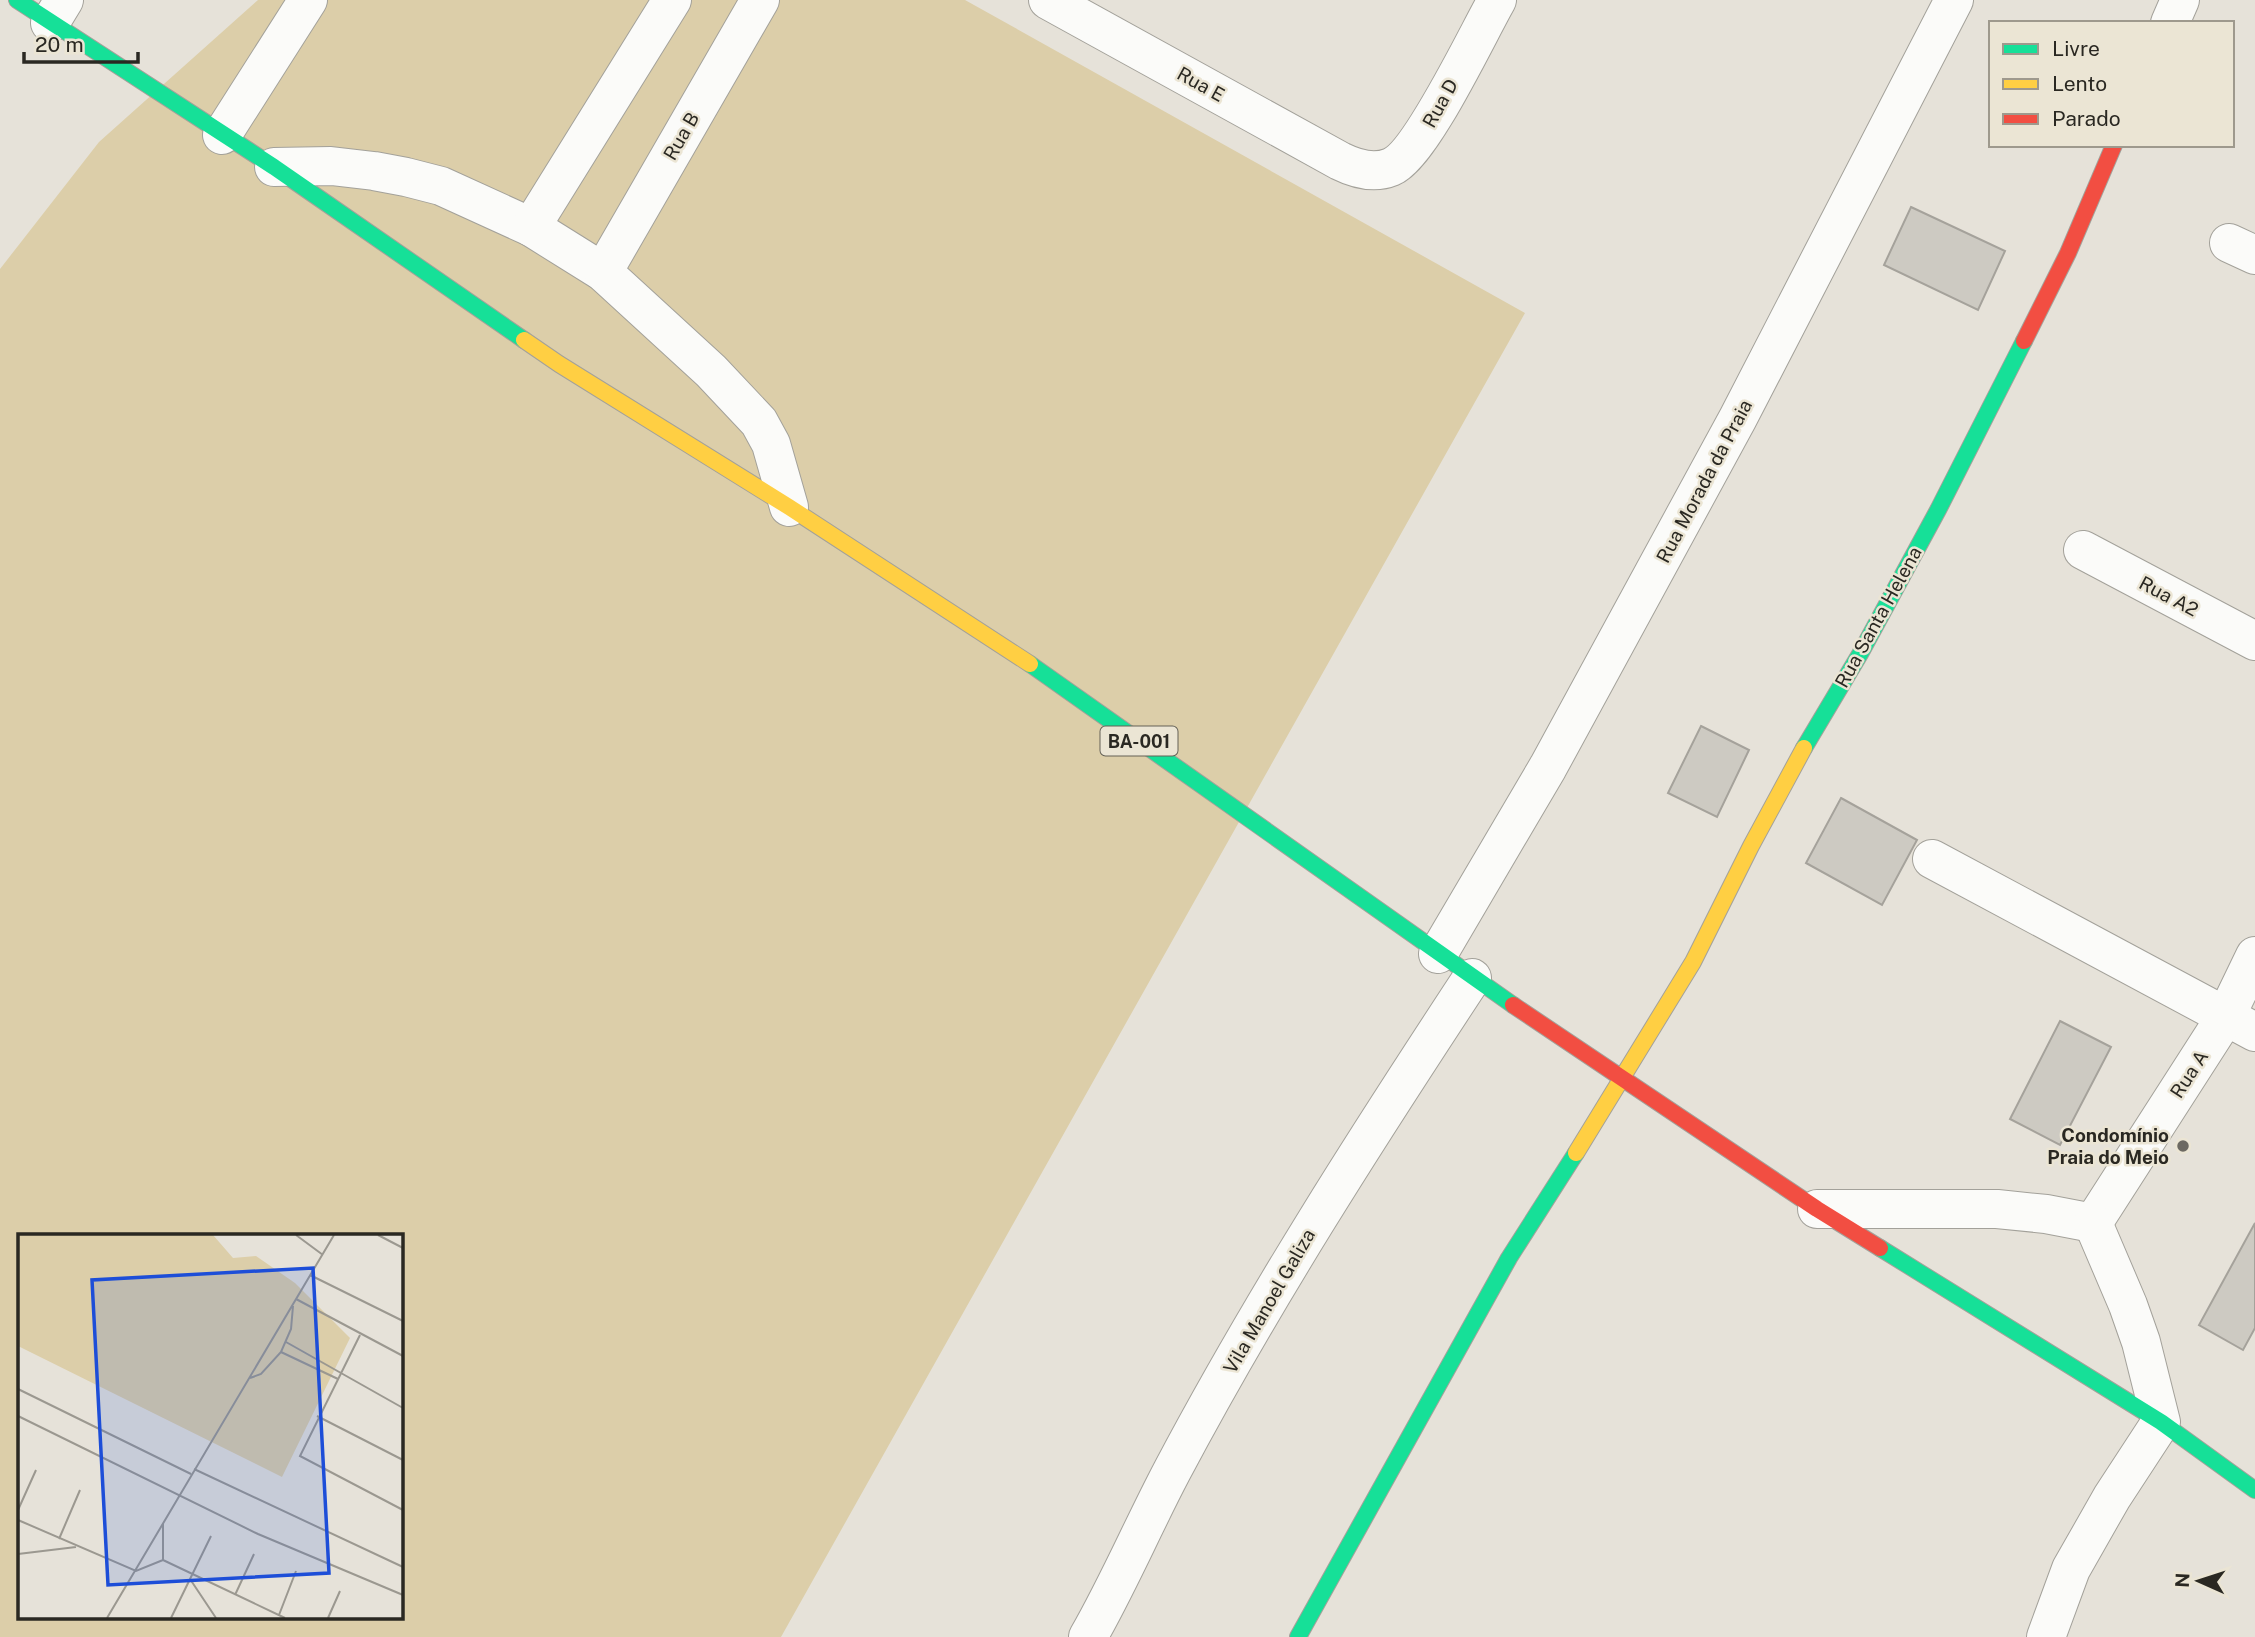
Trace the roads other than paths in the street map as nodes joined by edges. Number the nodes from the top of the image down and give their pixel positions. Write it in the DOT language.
graph roads {
  1 [pos="16,0"];
  2 [pos="308,0"];
  3 [pos="672,0"];
  4 [pos="760,0"];
  5 [pos="1048,0"];
  6 [pos="1497,0"];
  7 [pos="1954,0"];
  8 [pos="2180,0"];
  9 [pos="57,12"];
  10 [pos="1102,13"];
  11 [pos="2171,21"];
  12 [pos="222,135"];
  13 [pos="2113,147"];
  14 [pos="274,167"];
  15 [pos="1355,168"];
  16 [pos="531,227"];
  17 [pos="603,272"];
  18 [pos="789,507"];
  19 [pos="2083,551"];
  20 [pos="2255,640"];
  21 [pos="1932,859"];
  22 [pos="1438,954"];
  23 [pos="2255,956"];
  24 [pos="1472,978"];
  25 [pos="2245,1024"];
  26 [pos="1623,1078"];
  27 [pos="1817,1209"];
  28 [pos="2093,1223"];
  29 [pos="2161,1422"];
  30 [pos="2255,1490"];
  31 [pos="1088,1637"];
  32 [pos="1298,1637"];
  33 [pos="2046,1637"];
  1 -- 9 [label="main road, BA-001"];
  2 -- 12 [label="street"];
  3 -- 16 [label="street"];
  4 -- 17 [label="street, Rua B"];
  5 -- 10 [label="street, Rua E"];
  6 -- 15 [label="street, Rua D"];
  7 -- 22 [label="street, Rua Morada da Praia"];
  8 -- 11 [label="street"];
  9 -- 12 [label="main road, BA-001"];
  10 -- 15 [label="street, Rua E"];
  12 -- 14 [label="main road, BA-001"];
  13 -- 26 [label="main road, Rua Santa Helena"];
  14 -- 16 [label="street"];
  14 -- 18 [label="main road, BA-001"];
  16 -- 17 [label="street"];
  17 -- 18 [label="street"];
  18 -- 22 [label="main road, BA-001"];
  19 -- 20 [label="street, Rua A2"];
  21 -- 25 [label="street"];
  22 -- 24 [label="main road, BA-001"];
  23 -- 25 [label="street, Rua A"];
  24 -- 26 [label="main road, BA-001"];
  24 -- 31 [label="street, Vila Manoel Galiza"];
  25 -- 28 [label="street, Rua A"];
  26 -- 27 [label="main road, BA-001"];
  26 -- 32 [label="main road, Rua Santa Helena"];
  27 -- 28 [label="street"];
  27 -- 29 [label="main road, BA-001"];
  28 -- 29 [label="street"];
  29 -- 30 [label="main road, BA-001"];
  29 -- 33 [label="street"];
}
